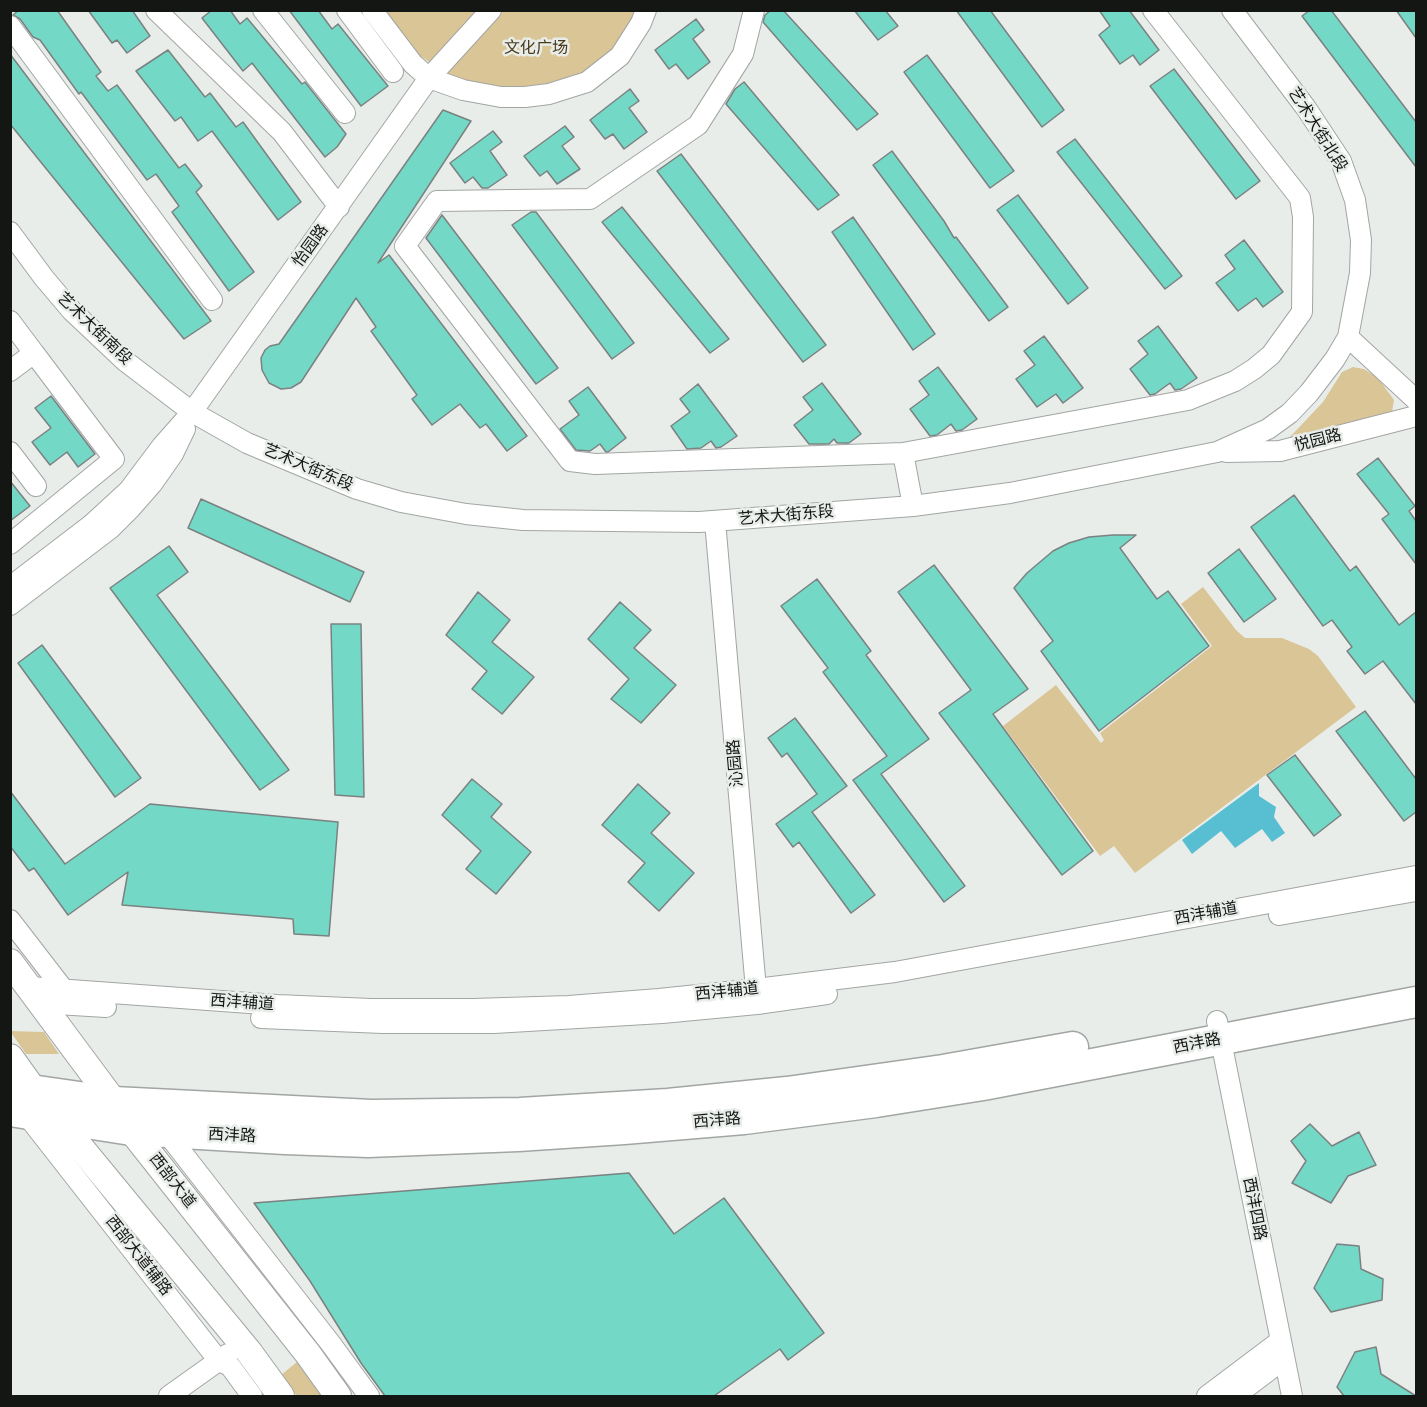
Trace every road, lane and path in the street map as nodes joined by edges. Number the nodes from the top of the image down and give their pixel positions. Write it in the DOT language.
graph roads {
  1 [pos="156,10"];
  2 [pos="263,10"];
  3 [pos="347,10"];
  4 [pos="372,10"];
  5 [pos="491,10"];
  6 [pos="646,10"];
  7 [pos="754,10"];
  8 [pos="1153,10"];
  9 [pos="1232,10"];
  10 [pos="10,26"];
  11 [pos="393,72"];
  12 [pos="429,78"];
  13 [pos="345,113"];
  14 [pos="339,207"];
  15 [pos="10,232"];
  16 [pos="212,300"];
  17 [pos="10,321"];
  18 [pos="1348,337"];
  19 [pos="34,353"];
  20 [pos="10,371"];
  21 [pos="1416,400"];
  22 [pos="192,412"];
  23 [pos="1416,416"];
  24 [pos="10,452"];
  25 [pos="1217,452"];
  26 [pos="903,453"];
  27 [pos="36,486"];
  28 [pos="913,506"];
  29 [pos="715,521"];
  30 [pos="10,544"];
  31 [pos="14,578"];
  32 [pos="10,605"];
  33 [pos="1416,876"];
  34 [pos="1416,891"];
  35 [pos="10,920"];
  36 [pos="10,962"];
  37 [pos="1416,981"];
  38 [pos="64,990"];
  39 [pos="34,995"];
  40 [pos="756,997"];
  41 [pos="1416,1002"];
  42 [pos="1219,1030"];
  43 [pos="10,1057"];
  44 [pos="20,1101"];
  45 [pos="114,1102"];
  46 [pos="57,1119"];
  47 [pos="131,1130"];
  48 [pos="166,1132"];
  49 [pos="1282,1350"];
  50 [pos="235,1356"];
  51 [pos="169,1396"];
  52 [pos="188,1396"];
  53 [pos="252,1396"];
  54 [pos="281,1396"];
  55 [pos="338,1396"];
  56 [pos="369,1396"];
  57 [pos="1207,1396"];
  58 [pos="1235,1396"];
  59 [pos="1292,1396"];
  1 -- 14 [label="street"];
  2 -- 13 [label="street"];
  3 -- 11 [label="street"];
  4 -- 12 [label="street"];
  5 -- 12 [label="street, 怡园路"];
  6 -- 12 [label="street"];
  7 -- 26 [label="street"];
  8 -- 26 [label="street"];
  9 -- 18 [label="street, 艺术大街北段"];
  10 -- 16 [label="street"];
  12 -- 14 [label="street, 怡园路"];
  14 -- 22 [label="street, 怡园路"];
  15 -- 22 [label="street, 艺术大街南段"];
  17 -- 19 [label="street"];
  18 -- 21 [label="street"];
  18 -- 25 [label="street, 艺术大街东段"];
  19 -- 20 [label="street"];
  19 -- 30 [label="street"];
  22 -- 29 [label="street, 艺术大街东段"];
  22 -- 31 [label="street, 怡园路"];
  22 -- 32 [label="street, 怡园路"];
  23 -- 25 [label="street, 悦园路"];
  24 -- 27 [label="street"];
  25 -- 28 [label="street, 艺术大街东段"];
  26 -- 28 [label="street"];
  28 -- 29 [label="street, 艺术大街东段"];
  29 -- 40 [label="street, 沁园路"];
  33 -- 40 [label="street, 西沣辅道"];
  34 -- 40 [label="street, 西沣辅道"];
  35 -- 38 [label="street"];
  36 -- 39 [label="main road, 西部大道"];
  37 -- 42 [label="highway, 西沣路"];
  38 -- 39 [label="street, 西沣辅道"];
  38 -- 40 [label="street, 西沣辅道"];
  39 -- 40 [label="street, 西沣辅道"];
  39 -- 45 [label="main road, 西部大道"];
  41 -- 42 [label="highway, 西沣路"];
  42 -- 45 [label="highway, 西沣路"];
  42 -- 48 [label="highway, 西沣路"];
  42 -- 49 [label="street, 西沣四路"];
  43 -- 44 [label="main road"];
  44 -- 45 [label="highway, 西沣路"];
  44 -- 46 [label="highway, 西沣路"];
  44 -- 50 [label="street, 西部大道辅路"];
  45 -- 47 [label="main road, 西部大道"];
  46 -- 47 [label="highway, 西沣路"];
  46 -- 50 [label="main road"];
  47 -- 48 [label="highway, 西沣路"];
  47 -- 55 [label="main road, 西部大道"];
  48 -- 56 [label="street"];
  49 -- 57 [label="street"];
  49 -- 58 [label="street"];
  49 -- 59 [label="street, 西沣四路"];
  50 -- 51 [label="street"];
  50 -- 52 [label="street"];
  50 -- 53 [label="street, 西部大道辅路"];
  50 -- 54 [label="main road"];
}
